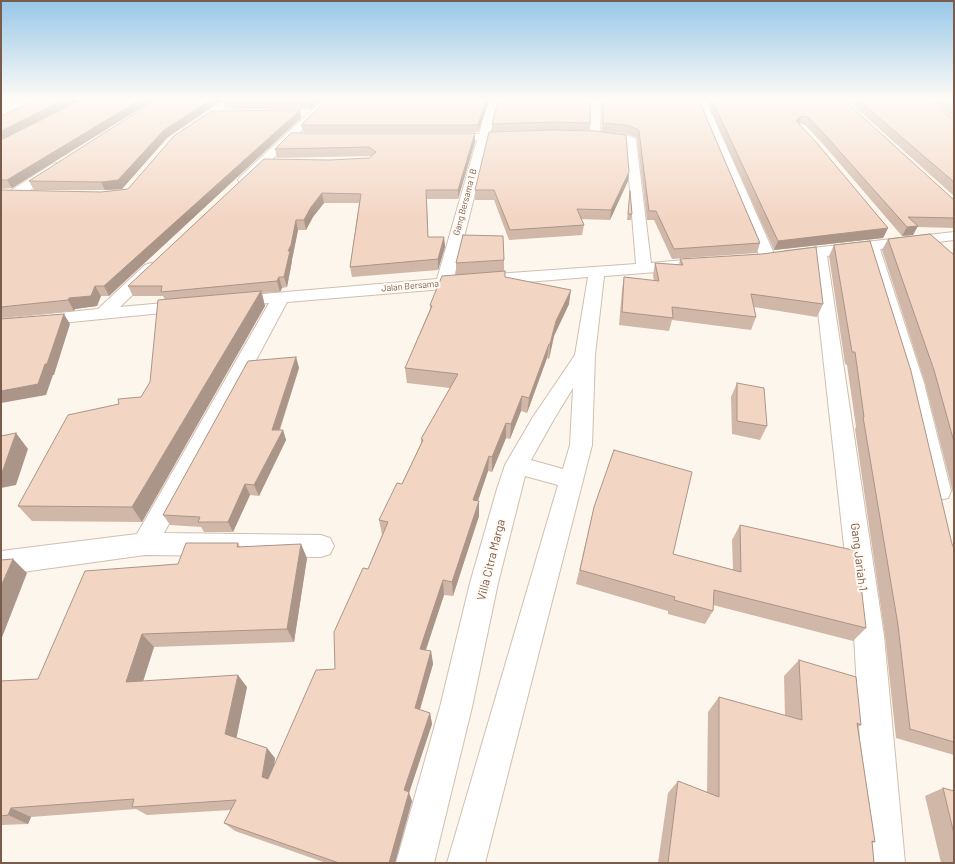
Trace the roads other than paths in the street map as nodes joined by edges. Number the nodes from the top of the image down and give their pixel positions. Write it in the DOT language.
graph roads {
  1 [pos="287,138"];
  2 [pos="486,138"];
  3 [pos="627,138"];
  4 [pos="717,138"];
  5 [pos="67,160"];
  6 [pos="262,162"];
  7 [pos="282,163"];
  8 [pos="233,189"];
  9 [pos="1,194"];
  10 [pos="15,194"];
  11 [pos="38,194"];
  12 [pos="887,231"];
  13 [pos="954,236"];
  14 [pos="896,243"];
  15 [pos="871,246"];
  16 [pos="819,252"];
  17 [pos="768,258"];
  18 [pos="159,260"];
  19 [pos="750,260"];
  20 [pos="697,264"];
  21 [pos="644,268"];
  22 [pos="597,272"];
  23 [pos="444,283"];
  24 [pos="281,297"];
  25 [pos="221,302"];
  26 [pos="197,305"];
  27 [pos="102,314"];
  28 [pos="1,324"];
  29 [pos="584,355"];
  30 [pos="517,465"];
  31 [pos="571,480"];
  32 [pos="944,511"];
  33 [pos="145,544"];
  34 [pos="321,546"];
  35 [pos="1,563"];
  36 [pos="415,863"];
  37 [pos="466,863"];
  38 [pos="886,863"];
  1 -- 6 [label="street"];
  2 -- 23 [label="street, Gang Bersama 1 B"];
  3 -- 21 [label="street"];
  4 -- 17 [label="street"];
  5 -- 10 [label="street"];
  6 -- 7 [label="street"];
  6 -- 8 [label="street"];
  9 -- 10 [label="street"];
  10 -- 11 [label="street"];
  12 -- 14 [label="street"];
  13 -- 14 [label="street"];
  14 -- 15 [label="street"];
  15 -- 16 [label="street"];
  15 -- 32 [label="street"];
  16 -- 17 [label="street"];
  16 -- 38 [label="street, Gang Jariah 1"];
  17 -- 19 [label="street"];
  18 -- 27 [label="street"];
  20 -- 21 [label="street, Jalan Bersama"];
  21 -- 22 [label="street, Jalan Bersama"];
  22 -- 23 [label="street, Jalan Bersama"];
  22 -- 29 [label="street, Villa Citra Marga"];
  23 -- 24 [label="street, Jalan Bersama"];
  24 -- 25 [label="street, Jalan Bersama"];
  24 -- 33 [label="street"];
  26 -- 27 [label="street"];
  27 -- 28 [label="street"];
  29 -- 30 [label="street, Villa Citra Marga"];
  29 -- 31 [label="street"];
  30 -- 31 [label="street"];
  30 -- 36 [label="street, Villa Citra Marga"];
  31 -- 37 [label="street"];
  33 -- 34 [label="street"];
  33 -- 35 [label="street"];
}
